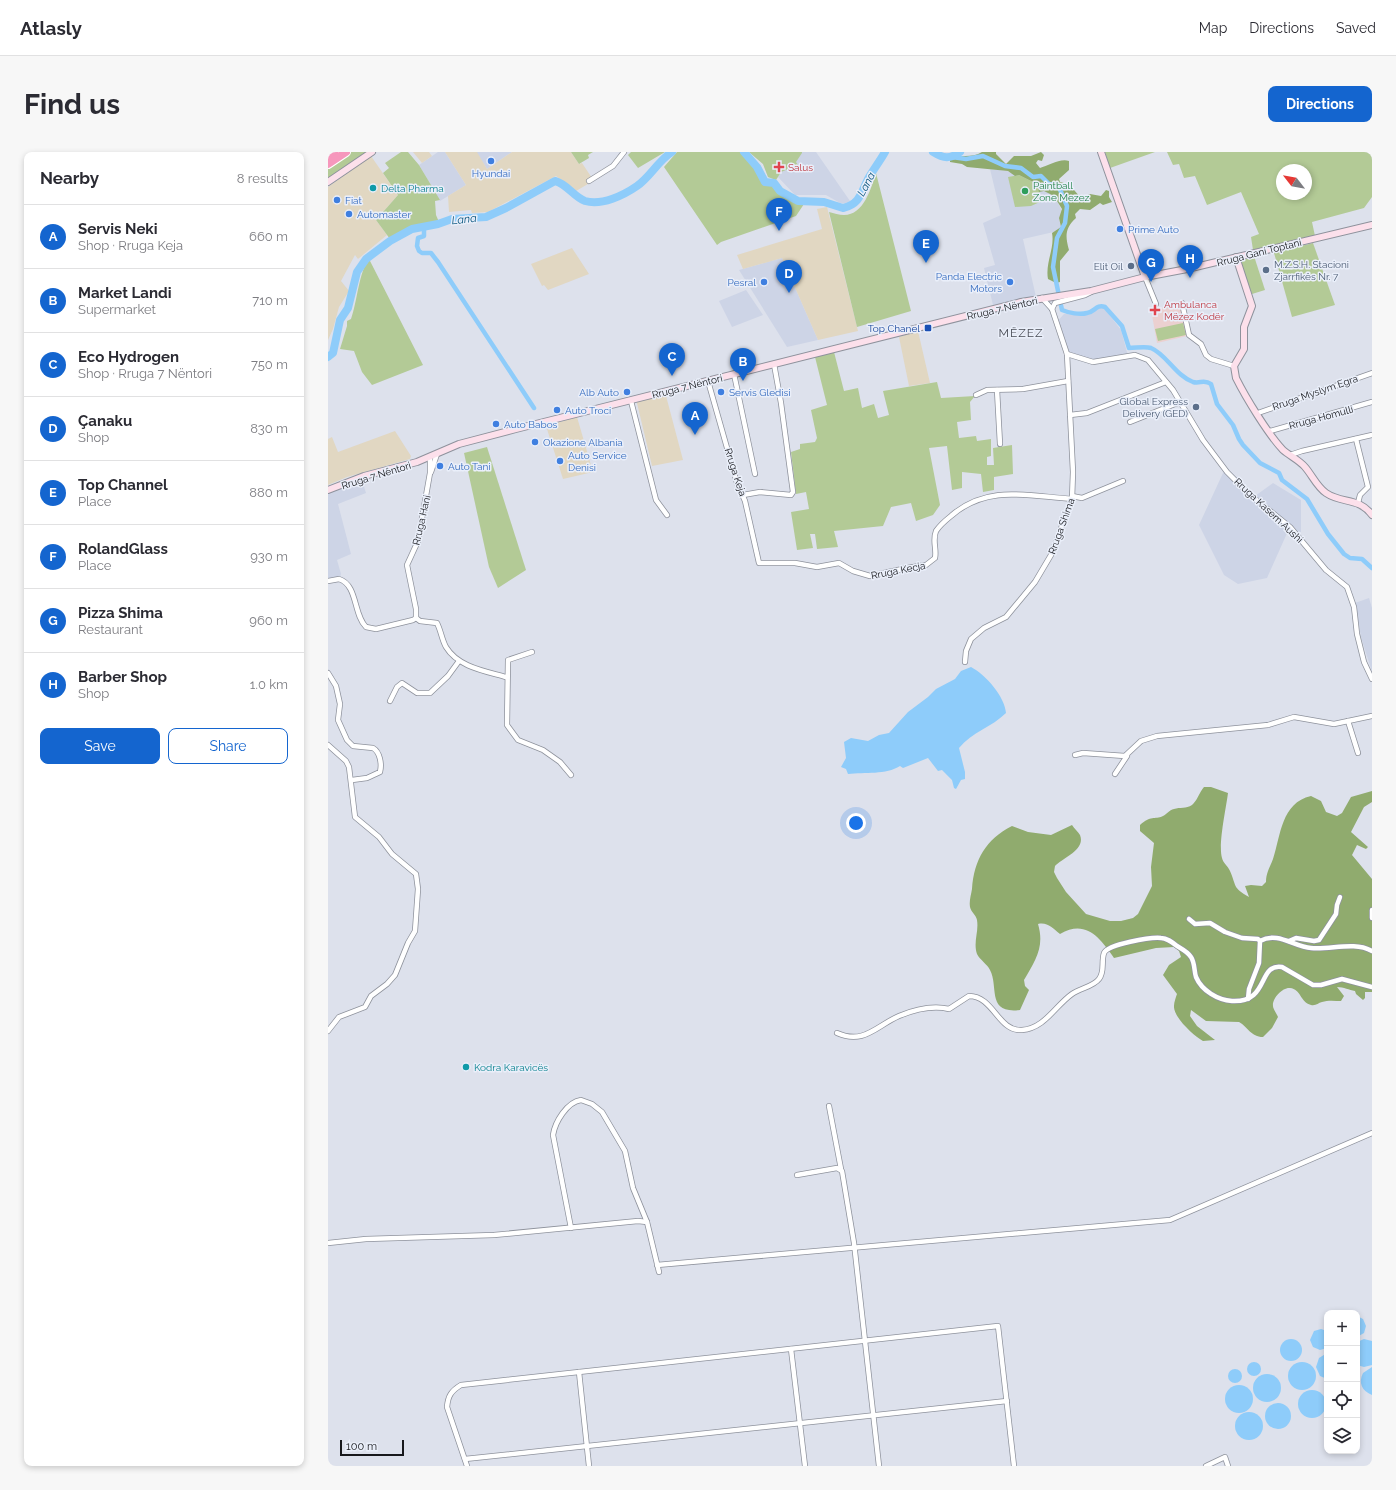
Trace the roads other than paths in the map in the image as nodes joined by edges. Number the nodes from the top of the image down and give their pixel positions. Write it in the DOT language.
graph roads {
  1 [pos="334,152"];
  2 [pos="346,152"];
  3 [pos="372,152"];
  4 [pos="624,152"];
  5 [pos="1101,152"];
  6 [pos="328,156"];
  7 [pos="328,164"];
  8 [pos="589,181"];
  9 [pos="328,182"];
  10 [pos="1372,225"];
  11 [pos="1236,257"];
  12 [pos="1145,277"];
  13 [pos="1042,298"];
  14 [pos="1063,298"];
  15 [pos="1182,303"];
  16 [pos="1156,304"];
  17 [pos="1052,309"];
  18 [pos="1067,354"];
  19 [pos="774,364"];
  20 [pos="1234,366"];
  21 [pos="1372,373"];
  22 [pos="734,374"];
  23 [pos="708,381"];
  24 [pos="1068,381"];
  25 [pos="1166,382"];
  26 [pos="997,390"];
  27 [pos="976,395"];
  28 [pos="631,401"];
  29 [pos="1180,402"];
  30 [pos="1372,402"];
  31 [pos="1258,413"];
  32 [pos="1070,415"];
  33 [pos="1130,422"];
  34 [pos="1270,431"];
  35 [pos="1372,436"];
  36 [pos="1356,439"];
  37 [pos="1000,444"];
  38 [pos="437,454"];
  39 [pos="1290,455"];
  40 [pos="430,457"];
  41 [pos="430,474"];
  42 [pos="755,474"];
  43 [pos="1123,481"];
  44 [pos="328,490"];
  45 [pos="743,495"];
  46 [pos="1072,497"];
  47 [pos="1358,503"];
  48 [pos="667,515"];
  49 [pos="1372,515"];
  50 [pos="759,563"];
  51 [pos="328,581"];
  52 [pos="416,618"];
  53 [pos="532,652"];
  54 [pos="458,661"];
  55 [pos="965,662"];
  56 [pos="328,673"];
  57 [pos="506,677"];
  58 [pos="1372,679"];
  59 [pos="390,701"];
  60 [pos="1372,716"];
  61 [pos="1348,721"];
  62 [pos="328,745"];
  63 [pos="1358,752"];
  64 [pos="1128,754"];
  65 [pos="1075,755"];
  66 [pos="1115,774"];
  67 [pos="571,775"];
  68 [pos="352,780"];
  69 [pos="1340,897"];
  70 [pos="1372,910"];
  71 [pos="1372,918"];
  72 [pos="1189,919"];
  73 [pos="1260,941"];
  74 [pos="1289,941"];
  75 [pos="1372,951"];
  76 [pos="1372,988"];
  77 [pos="1248,999"];
  78 [pos="328,1031"];
  79 [pos="837,1033"];
  80 [pos="829,1106"];
  81 [pos="1372,1133"];
  82 [pos="841,1170"];
  83 [pos="797,1174"];
  84 [pos="647,1222"];
  85 [pos="570,1228"];
  86 [pos="328,1243"];
  87 [pos="854,1247"];
  88 [pos="657,1265"];
  89 [pos="659,1272"];
  90 [pos="865,1341"];
  91 [pos="791,1349"];
  92 [pos="579,1372"];
  93 [pos="1007,1401"];
  94 [pos="873,1415"];
  95 [pos="800,1423"];
  96 [pos="587,1446"];
  97 [pos="465,1459"];
  98 [pos="467,1466"];
  99 [pos="589,1466"];
  100 [pos="805,1466"];
  101 [pos="879,1466"];
  102 [pos="1014,1466"];
  103 [pos="1206,1466"];
  104 [pos="1228,1466"];
  1 -- 6 [label="highway"];
  2 -- 7 [label="highway"];
  3 -- 9 [label="main road"];
  4 -- 8 [label="street"];
  5 -- 12 [label="main road"];
  10 -- 11 [label="main road, Rruga Gani Toptani"];
  11 -- 12 [label="main road, Rruga Gani Toptani"];
  11 -- 20 [label="main road"];
  12 -- 14 [label="main road, Rruga 7 Nëntori"];
  12 -- 16 [label="street"];
  13 -- 14 [label="main road, Rruga 7 Nëntori"];
  13 -- 17 [label="street, Rruga Shima"];
  13 -- 19 [label="main road, Rruga 7 Nëntori"];
  14 -- 17 [label="street"];
  15 -- 20 [label="street"];
  17 -- 18 [label="street, Rruga Shima"];
  18 -- 24 [label="street, Rruga Shima"];
  18 -- 25 [label="street, Rruga Kasem Aushi"];
  19 -- 22 [label="main road, Rruga 7 Nëntori"];
  19 -- 45 [label="street"];
  20 -- 31 [label="main road"];
  21 -- 31 [label="street, Rruga Myslym Egra"];
  22 -- 23 [label="main road, Rruga 7 Nëntori"];
  22 -- 42 [label="street"];
  23 -- 28 [label="main road, Rruga 7 Nëntori"];
  23 -- 45 [label="street, Rruga Keja"];
  24 -- 26 [label="street"];
  24 -- 32 [label="street, Rruga Shima"];
  25 -- 29 [label="street, Rruga Kasem Aushi"];
  25 -- 32 [label="street"];
  26 -- 27 [label="street"];
  26 -- 37 [label="street"];
  28 -- 38 [label="main road, Rruga 7 Nëntori"];
  28 -- 48 [label="street"];
  29 -- 33 [label="street"];
  29 -- 58 [label="street, Rruga Kasem Aushi"];
  30 -- 34 [label="street, Rruga Homulli"];
  31 -- 34 [label="main road"];
  32 -- 46 [label="street, Rruga Shima"];
  34 -- 39 [label="main road"];
  35 -- 36 [label="street"];
  36 -- 39 [label="street"];
  36 -- 47 [label="street"];
  38 -- 40 [label="main road, Rruga 7 Nëntori"];
  38 -- 41 [label="street, Rruga Hani"];
  39 -- 47 [label="main road"];
  40 -- 41 [label="street, Rruga Hani"];
  40 -- 44 [label="main road, Rruga 7 Nëntori"];
  41 -- 52 [label="street, Rruga Hani"];
  43 -- 46 [label="street"];
  45 -- 50 [label="street, Rruga Keja"];
  46 -- 50 [label="street, Rruga Kecja"];
  46 -- 55 [label="street, Rruga Shima"];
  47 -- 49 [label="main road"];
  51 -- 52 [label="street"];
  52 -- 54 [label="street"];
  53 -- 57 [label="street"];
  54 -- 57 [label="street"];
  54 -- 59 [label="street"];
  56 -- 68 [label="street"];
  57 -- 67 [label="street"];
  60 -- 61 [label="street"];
  61 -- 63 [label="street"];
  61 -- 64 [label="street"];
  62 -- 68 [label="street"];
  64 -- 65 [label="street"];
  64 -- 66 [label="street"];
  68 -- 78 [label="street"];
  69 -- 74 [label="street"];
  70 -- 71 [label="street"];
  72 -- 73 [label="street"];
  73 -- 74 [label="street"];
  73 -- 77 [label="street"];
  74 -- 75 [label="street"];
  76 -- 77 [label="street"];
  77 -- 79 [label="street"];
  80 -- 82 [label="street"];
  81 -- 87 [label="street"];
  82 -- 83 [label="street"];
  82 -- 87 [label="street"];
  84 -- 85 [label="street"];
  84 -- 85 [label="street"];
  84 -- 88 [label="street"];
  85 -- 86 [label="street"];
  87 -- 88 [label="street"];
  87 -- 90 [label="street"];
  88 -- 89 [label="street"];
  90 -- 91 [label="street"];
  90 -- 93 [label="street"];
  90 -- 94 [label="street"];
  91 -- 92 [label="street"];
  91 -- 95 [label="street"];
  92 -- 96 [label="street"];
  92 -- 97 [label="street"];
  93 -- 94 [label="street"];
  93 -- 102 [label="street"];
  94 -- 95 [label="street"];
  94 -- 101 [label="street"];
  95 -- 96 [label="street"];
  95 -- 100 [label="street"];
  96 -- 97 [label="street"];
  96 -- 99 [label="street"];
  97 -- 98 [label="street"];
  103 -- 104 [label="street"];
}
